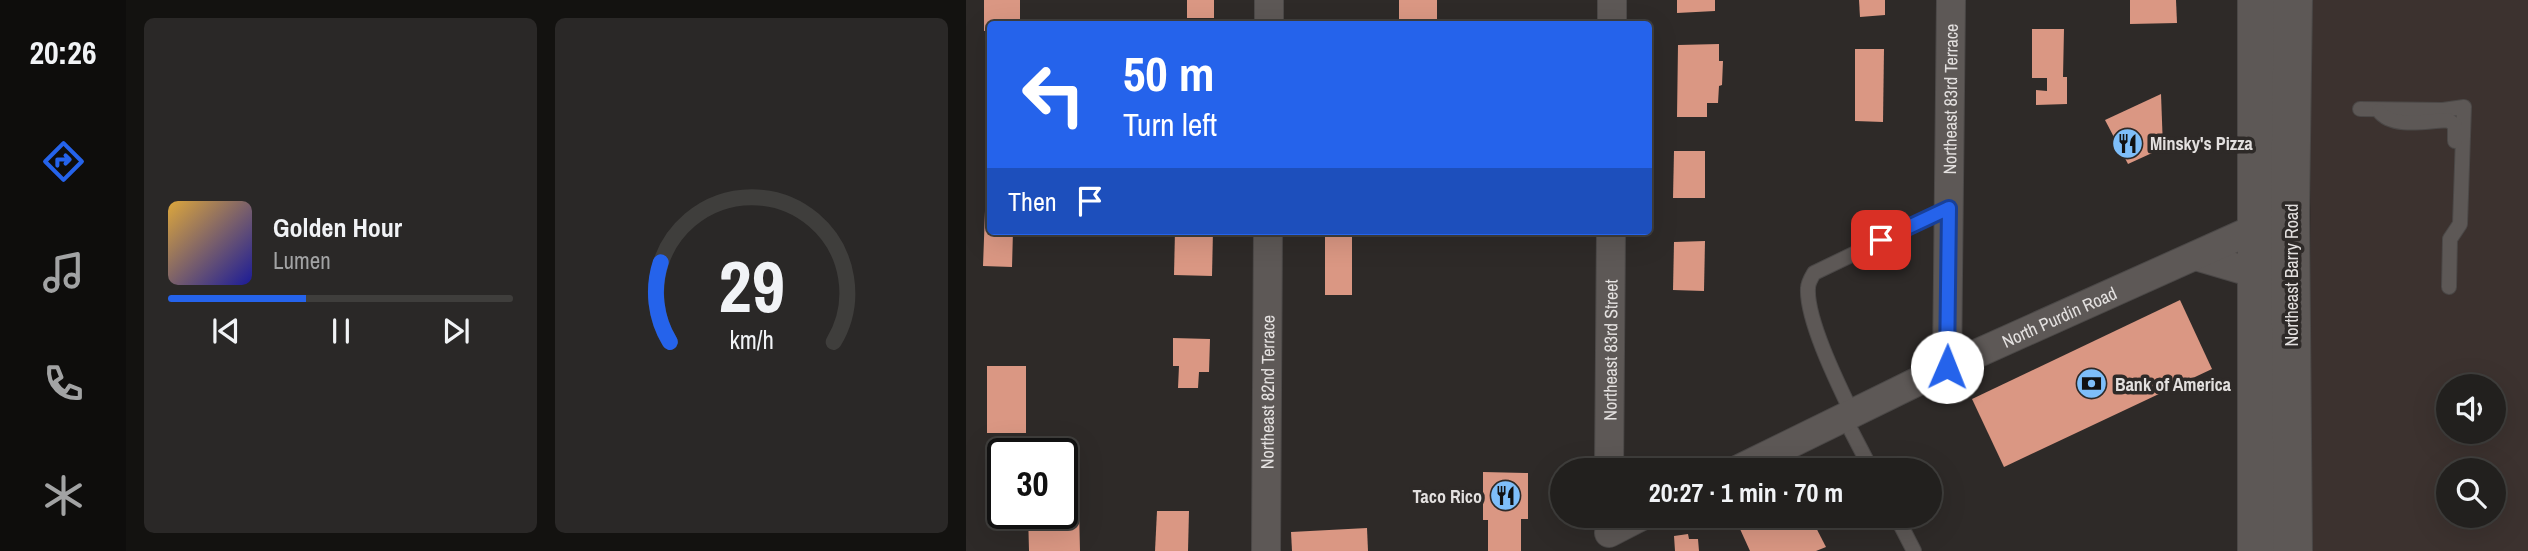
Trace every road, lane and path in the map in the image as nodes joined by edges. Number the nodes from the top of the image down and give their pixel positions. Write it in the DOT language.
graph roads {
  1 [pos="1269,0"];
  2 [pos="1612,0"];
  3 [pos="1951,0"];
  4 [pos="2257,0"];
  5 [pos="2293,0"];
  6 [pos="1269,21"];
  7 [pos="1612,21"];
  8 [pos="2360,109"];
  9 [pos="1949,208"];
  10 [pos="2274,221"];
  11 [pos="1268,235"];
  12 [pos="1611,235"];
  13 [pos="2196,256"];
  14 [pos="2257,275"];
  15 [pos="2449,287"];
  16 [pos="2291,295"];
  17 [pos="1947,367"];
  18 [pos="1848,415"];
  19 [pos="1609,458"];
  20 [pos="1761,458"];
  21 [pos="1866,458"];
  22 [pos="1902,528"];
  23 [pos="1266,551"];
  24 [pos="1914,551"];
  25 [pos="2256,551"];
  26 [pos="2293,551"];
  1 -- 6 [label="street"];
  2 -- 7 [label="street"];
  3 -- 9 [label="street, Northeast 83rd Terrace"];
  4 -- 10 [label="main road, Northeast Barry Road"];
  5 -- 10 [label="main road, Northeast Barry Road"];
  8 -- 15 [label="lane"];
  9 -- 17 [label="street, Northeast 83rd Terrace"];
  9 -- 18 [label="lane"];
  10 -- 13 [label="street, North Purdin Road"];
  10 -- 14 [label="main road, Northeast Barry Road"];
  10 -- 16 [label="main road, Northeast Barry Road"];
  11 -- 23 [label="street, Northeast 82nd Terrace"];
  12 -- 19 [label="street, Northeast 83rd Street"];
  13 -- 14 [label="street"];
  13 -- 17 [label="street, North Purdin Road"];
  14 -- 16 [label="street"];
  14 -- 25 [label="main road, Northeast Barry Road"];
  16 -- 26 [label="main road, Northeast Barry Road"];
  17 -- 18 [label="street, North Purdin Road"];
  18 -- 20 [label="street, North Purdin Road"];
  18 -- 21 [label="lane"];
  22 -- 24 [label="lane"];
}
